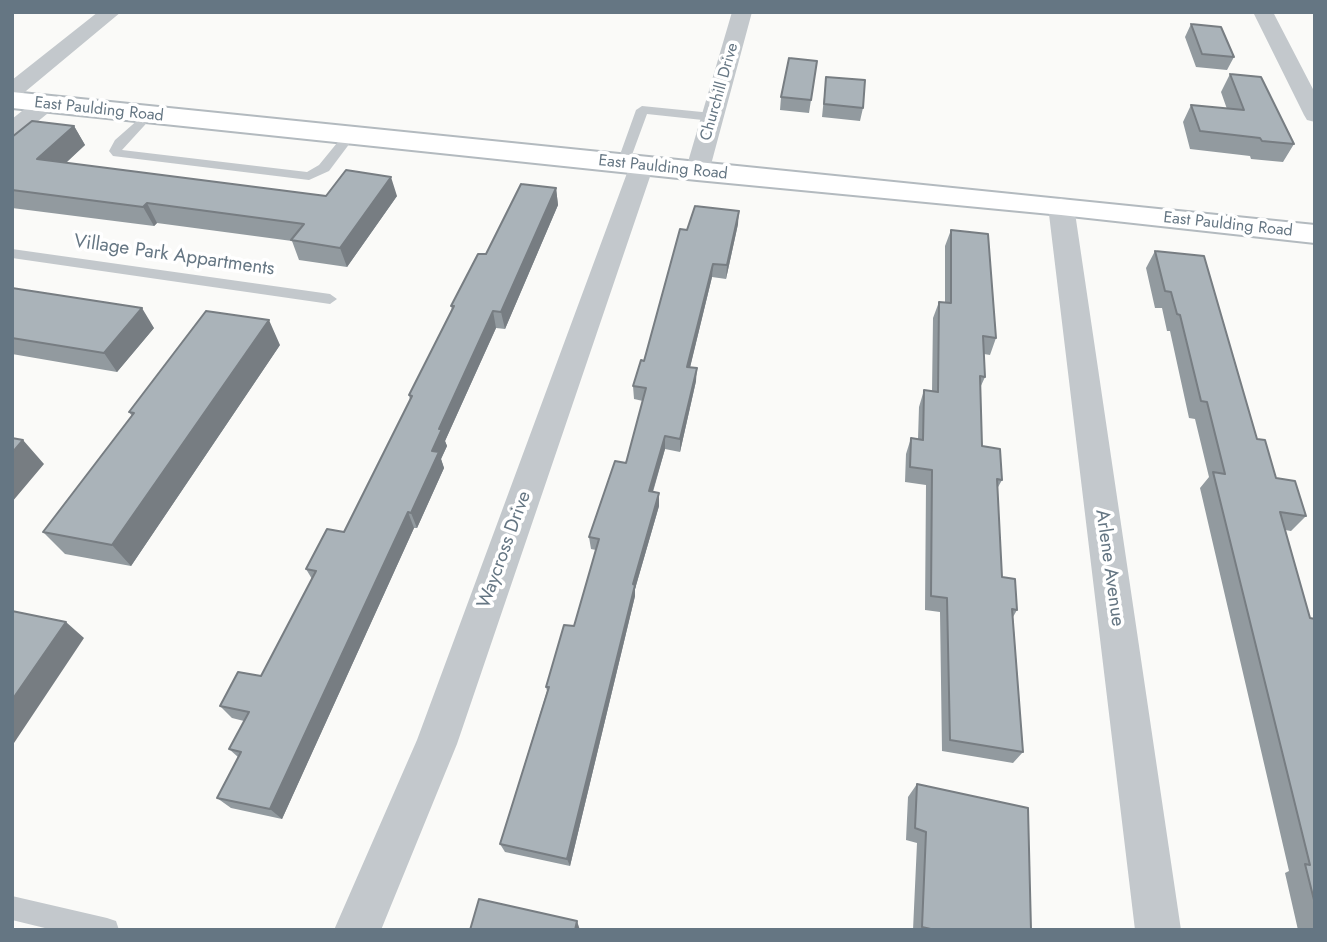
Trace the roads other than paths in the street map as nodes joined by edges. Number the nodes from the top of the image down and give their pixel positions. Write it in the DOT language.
graph roads {
  1 [pos="111,12"];
  2 [pos="743,12"];
  3 [pos="1262,12"];
  4 [pos="12,91"];
  5 [pos="12,100"];
  6 [pos="45,104"];
  7 [pos="148,115"];
  8 [pos="1315,115"];
  9 [pos="712,117"];
  10 [pos="12,131"];
  11 [pos="350,135"];
  12 [pos="633,164"];
  13 [pos="697,172"];
  14 [pos="1061,206"];
  15 [pos="1315,234"];
  16 [pos="12,253"];
  17 [pos="330,299"];
  18 [pos="12,908"];
  19 [pos="107,930"];
  20 [pos="357,930"];
  21 [pos="1158,930"];
  1 -- 4 [label="street"];
  2 -- 9 [label="street, Churchill Drive"];
  3 -- 8 [label="street"];
  5 -- 6 [label="main road, East Paulding Road"];
  6 -- 7 [label="main road, East Paulding Road"];
  6 -- 10 [label="street"];
  7 -- 11 [label="main road, East Paulding Road"];
  7 -- 11 [label="lane"];
  9 -- 12 [label="lane"];
  9 -- 13 [label="street, Churchill Drive"];
  11 -- 12 [label="main road, East Paulding Road"];
  12 -- 13 [label="main road, East Paulding Road"];
  12 -- 20 [label="street, Waycross Drive"];
  13 -- 14 [label="main road, East Paulding Road"];
  14 -- 15 [label="main road, East Paulding Road"];
  14 -- 21 [label="street, Arlene Avenue"];
  16 -- 17 [label="lane, Village Park Appartments"];
  18 -- 19 [label="lane"];
}
